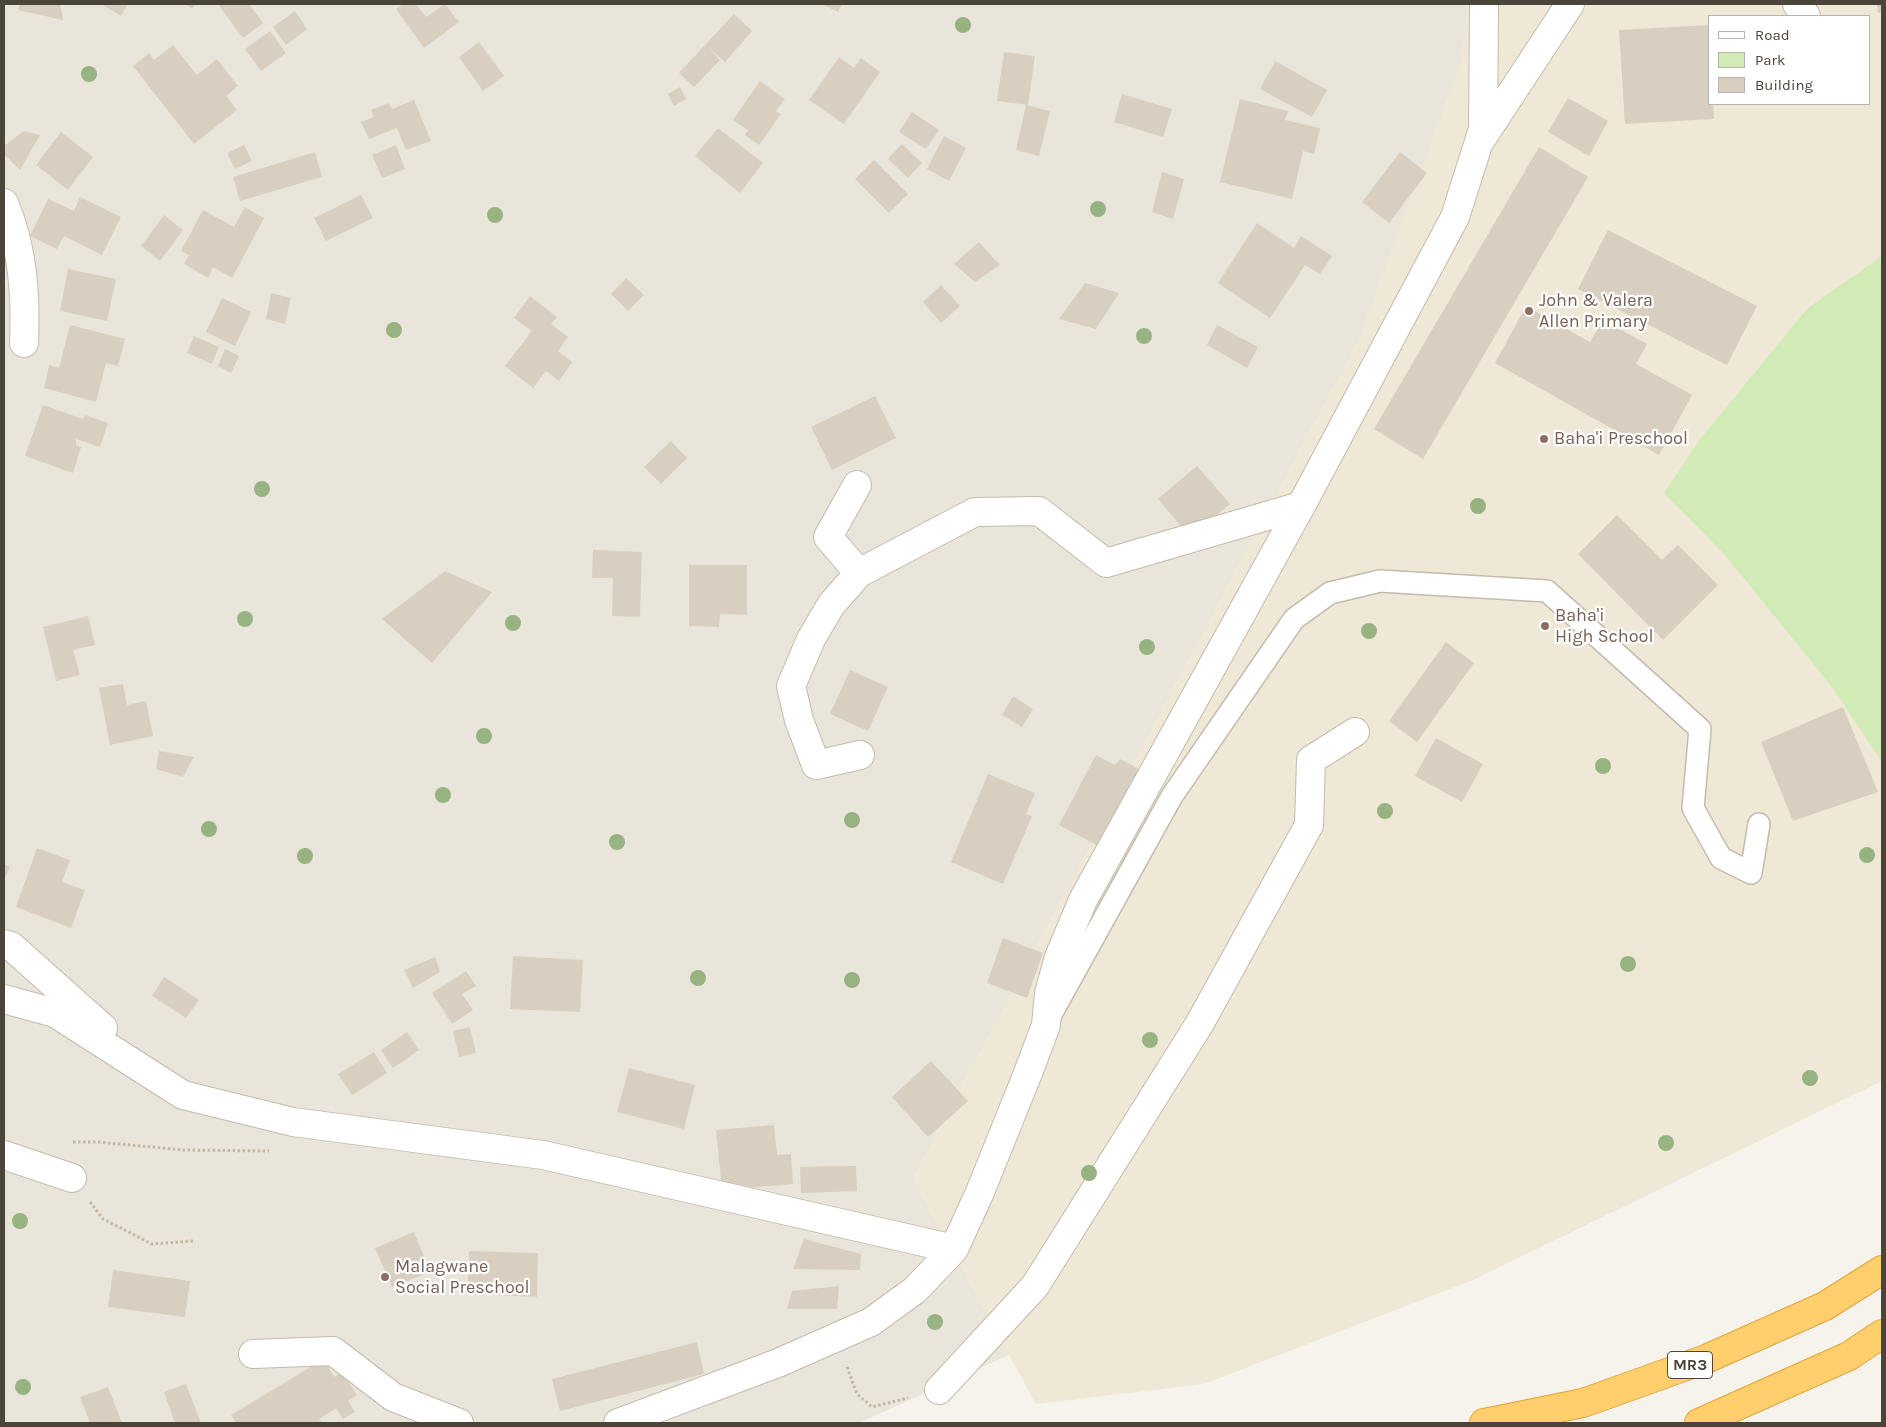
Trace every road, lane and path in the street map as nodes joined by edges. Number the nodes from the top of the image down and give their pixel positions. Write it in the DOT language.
graph roads {
  1 [pos="1484,4"];
  2 [pos="1570,4"];
  3 [pos="1797,4"];
  4 [pos="1805,15"];
  5 [pos="1478,144"];
  6 [pos="4,203"];
  7 [pos="24,343"];
  8 [pos="857,485"];
  9 [pos="1300,506"];
  10 [pos="859,573"];
  11 [pos="1355,732"];
  12 [pos="860,755"];
  13 [pos="1759,824"];
  14 [pos="4,944"];
  15 [pos="4,999"];
  16 [pos="1046,1025"];
  17 [pos="159,1080"];
  18 [pos="277,1150"];
  19 [pos="4,1155"];
  20 [pos="72,1178"];
  21 [pos="193,1241"];
  22 [pos="954,1249"];
  23 [pos="1882,1270"];
  24 [pos="1882,1334"];
  25 [pos="836,1338"];
  26 [pos="252,1354"];
  27 [pos="939,1390"];
  28 [pos="460,1423"];
  29 [pos="618,1423"];
  30 [pos="1484,1423"];
  31 [pos="1700,1423"];
  1 -- 5 [label="street"];
  2 -- 5 [label="street"];
  3 -- 4 [label="street"];
  5 -- 9 [label="street"];
  6 -- 7 [label="street"];
  8 -- 10 [label="street"];
  9 -- 10 [label="street"];
  9 -- 16 [label="street"];
  10 -- 12 [label="street"];
  11 -- 27 [label="street"];
  13 -- 16 [label="lane"];
  14 -- 17 [label="street"];
  15 -- 17 [label="street"];
  16 -- 22 [label="street"];
  17 -- 22 [label="street"];
  18 -- 20 [label="path"];
  19 -- 20 [label="street"];
  20 -- 21 [label="path"];
  22 -- 25 [label="street"];
  23 -- 30 [label="highway, MR3"];
  24 -- 31 [label="highway"];
  25 -- 27 [label="path"];
  25 -- 29 [label="street"];
  26 -- 28 [label="street"];
}
